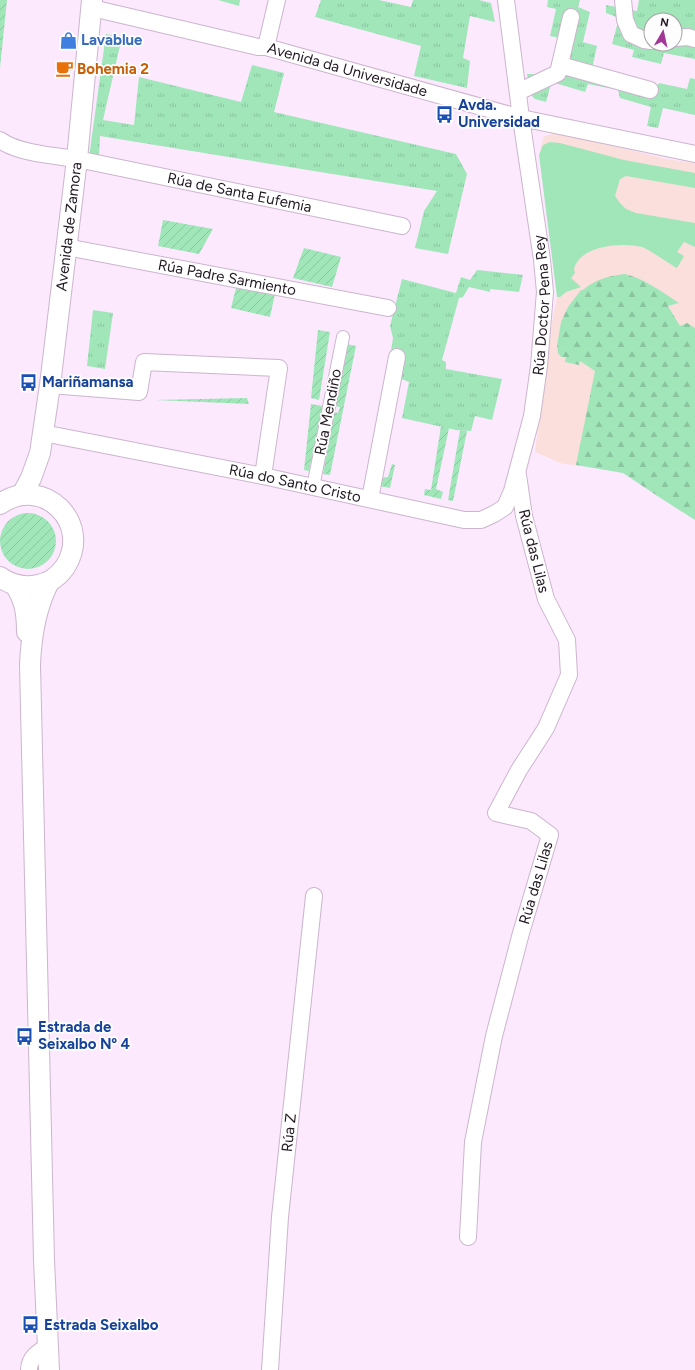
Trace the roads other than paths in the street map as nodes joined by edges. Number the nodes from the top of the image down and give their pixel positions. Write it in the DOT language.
graph roads {
  1 [pos="277,0"];
  2 [pos="506,0"];
  3 [pos="624,0"];
  4 [pos="92,4"];
  5 [pos="571,17"];
  6 [pos="683,37"];
  7 [pos="695,38"];
  8 [pos="643,40"];
  9 [pos="266,47"];
  10 [pos="560,65"];
  11 [pos="650,90"];
  12 [pos="518,92"];
  13 [pos="521,118"];
  14 [pos="0,140"];
  15 [pos="695,154"];
  16 [pos="76,160"];
  17 [pos="402,226"];
  18 [pos="66,247"];
  19 [pos="388,308"];
  20 [pos="343,337"];
  21 [pos="397,357"];
  22 [pos="50,385"];
  23 [pos="43,433"];
  24 [pos="40,453"];
  25 [pos="517,468"];
  26 [pos="263,476"];
  27 [pos="313,487"];
  28 [pos="22,495"];
  29 [pos="370,500"];
  30 [pos="53,502"];
  31 [pos="0,504"];
  32 [pos="8,581"];
  33 [pos="49,582"];
  34 [pos="30,652"];
  35 [pos="314,896"];
  36 [pos="468,1237"];
  37 [pos="48,1346"];
  38 [pos="29,1370"];
  39 [pos="49,1370"];
  40 [pos="270,1370"];
  1 -- 9 [label="street"];
  2 -- 12 [label="street, Rúa Doctor Pena Rey"];
  3 -- 8 [label="street"];
  4 -- 9 [label="street, Avenida da Universidade"];
  4 -- 16 [label="street, Avenida de Zamora"];
  5 -- 10 [label="street"];
  6 -- 7 [label="street"];
  9 -- 13 [label="street, Avenida da Universidade"];
  10 -- 11 [label="street"];
  10 -- 12 [label="street"];
  12 -- 13 [label="street, Rúa Doctor Pena Rey"];
  13 -- 15 [label="street, Avenida da Universidade"];
  13 -- 25 [label="street, Rúa Doctor Pena Rey"];
  14 -- 16 [label="street, Rúa de Santa Eufemia"];
  16 -- 17 [label="street, Rúa de Santa Eufemia"];
  16 -- 18 [label="street, Avenida de Zamora"];
  18 -- 19 [label="street, Rúa Padre Sarmiento"];
  18 -- 22 [label="street, Avenida de Zamora"];
  20 -- 27 [label="street, Rúa Mendiño"];
  21 -- 29 [label="street"];
  22 -- 23 [label="street, Avenida de Zamora"];
  22 -- 26 [label="street"];
  23 -- 24 [label="street, Avenida de Zamora"];
  23 -- 26 [label="street, Rúa do Santo Cristo"];
  24 -- 28 [label="street, Avenida de Zamora"];
  24 -- 30 [label="street, Avenida de Zamora"];
  25 -- 29 [label="street, Rúa do Santo Cristo"];
  25 -- 36 [label="street, Rúa das Lilas"];
  26 -- 27 [label="street, Rúa do Santo Cristo"];
  27 -- 29 [label="street, Rúa do Santo Cristo"];
  28 -- 30 [label="street"];
  28 -- 31 [label="street"];
  30 -- 33 [label="street, Avenida de Zamora"];
  32 -- 33 [label="street"];
  32 -- 34 [label="street"];
  33 -- 34 [label="street"];
  34 -- 37 [label="street"];
  35 -- 40 [label="street, Rúa Z"];
  37 -- 38 [label="street"];
  37 -- 39 [label="street"];
}
